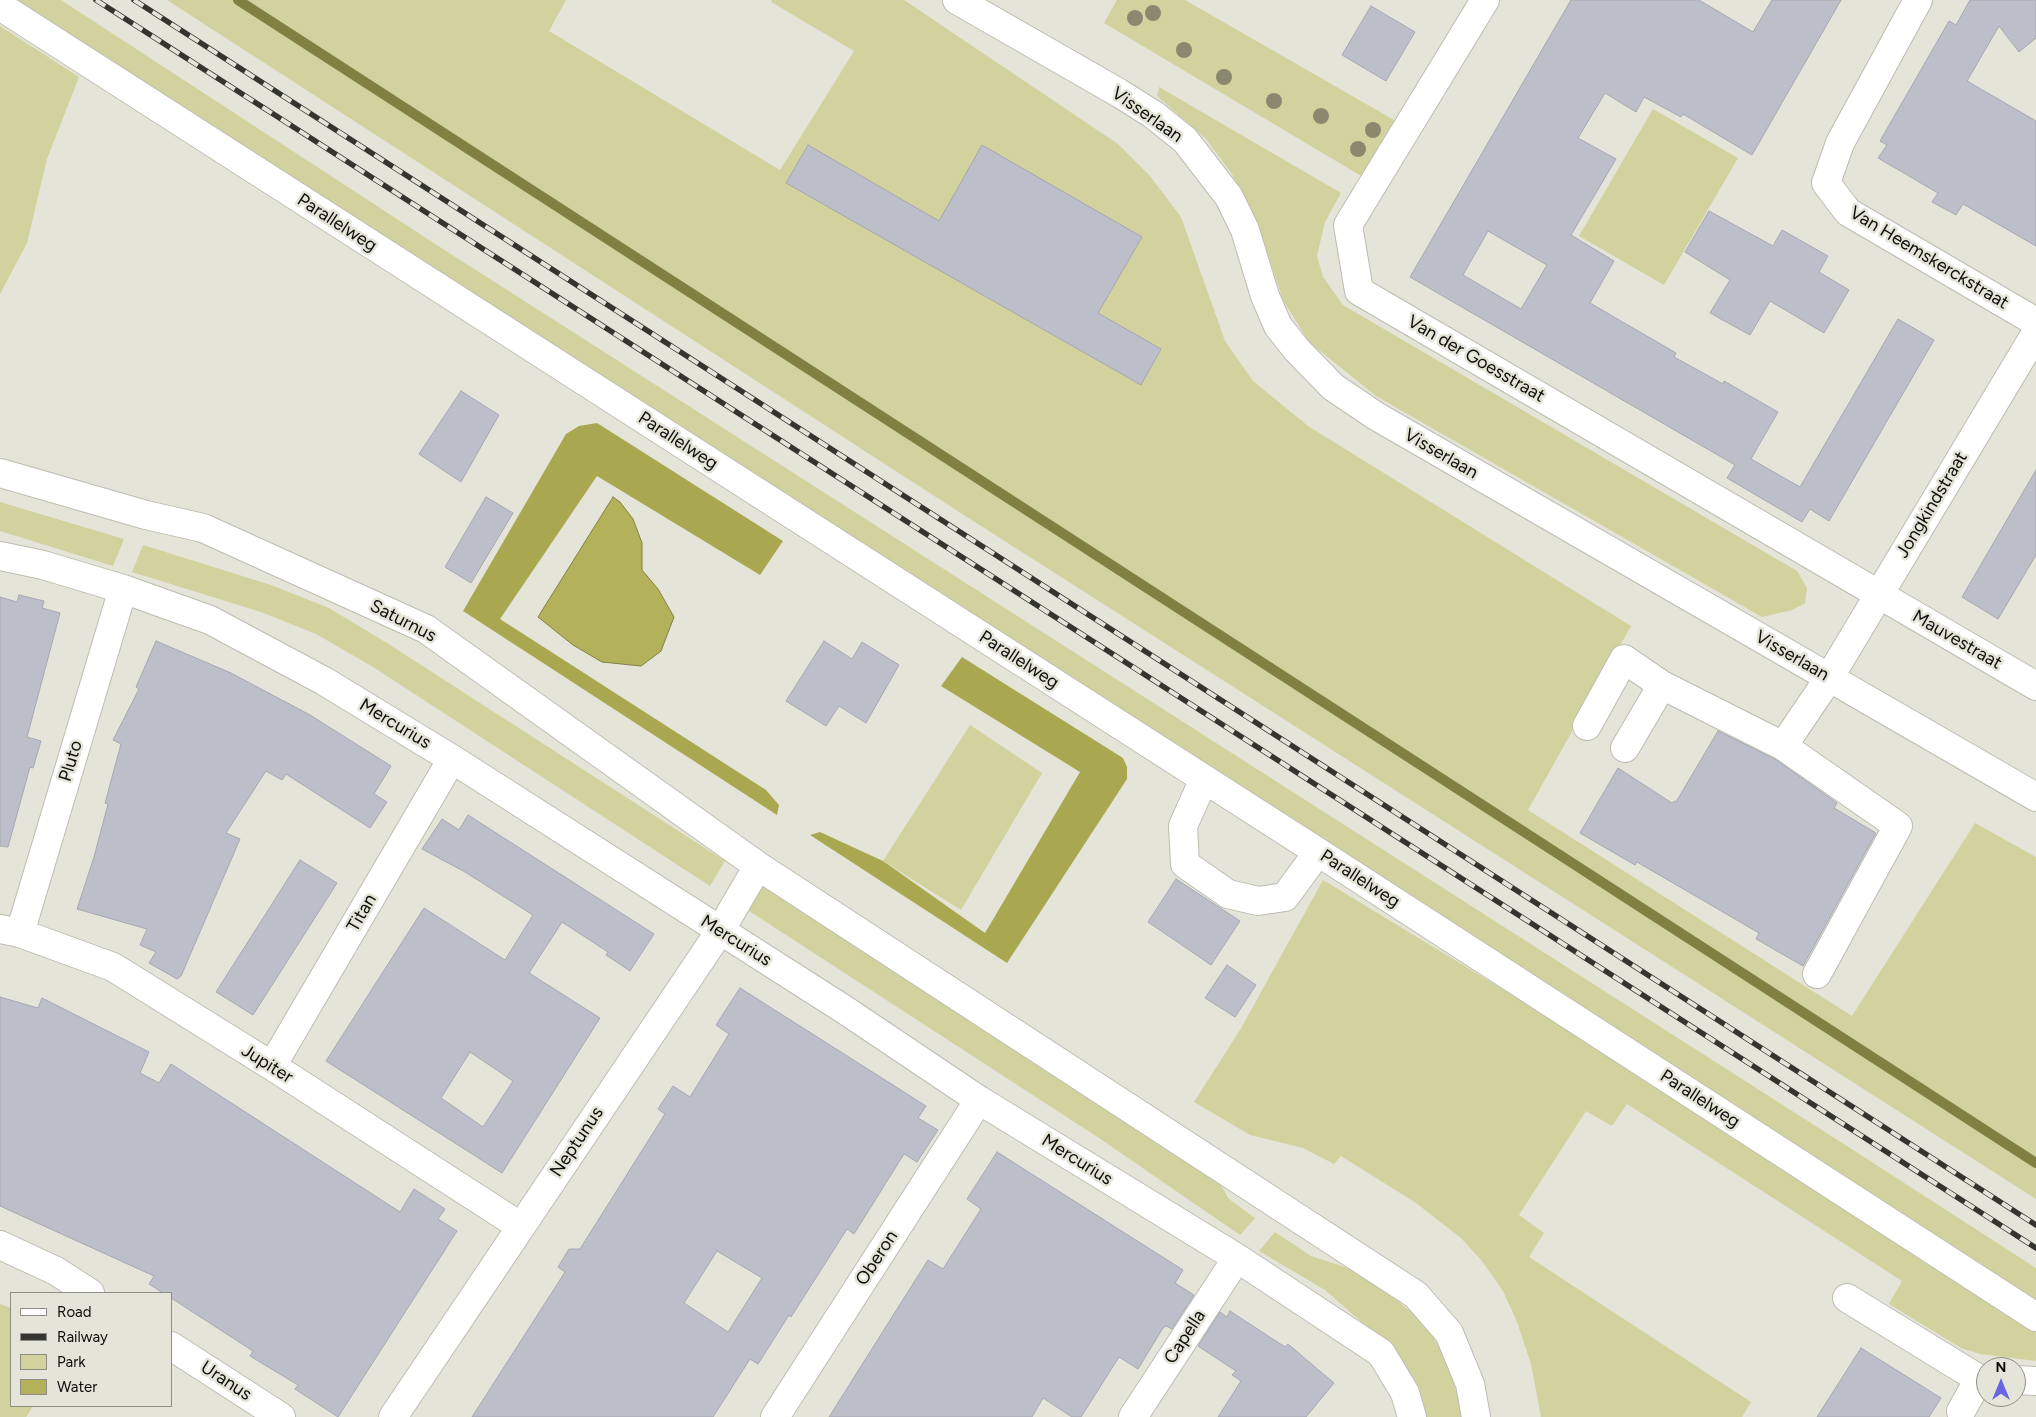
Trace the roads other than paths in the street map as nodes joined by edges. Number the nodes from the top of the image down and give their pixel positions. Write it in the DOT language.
graph roads {
  1 [pos="957,0"];
  2 [pos="1485,0"];
  3 [pos="1918,0"];
  4 [pos="0,6"];
  5 [pos="2036,322"];
  6 [pos="2036,333"];
  7 [pos="0,473"];
  8 [pos="0,556"];
  9 [pos="123,589"];
  10 [pos="1878,595"];
  11 [pos="1829,678"];
  12 [pos="1662,684"];
  13 [pos="2036,686"];
  14 [pos="1587,726"];
  15 [pos="1783,746"];
  16 [pos="1626,748"];
  17 [pos="452,759"];
  18 [pos="1204,779"];
  19 [pos="2036,797"];
  20 [pos="1318,852"];
  21 [pos="758,866"];
  22 [pos="10,931"];
  23 [pos="720,931"];
  24 [pos="1817,974"];
  25 [pos="272,1066"];
  26 [pos="979,1100"];
  27 [pos="520,1226"];
  28 [pos="0,1245"];
  29 [pos="1237,1258"];
  30 [pos="88,1292"];
  31 [pos="1847,1298"];
  32 [pos="2036,1317"];
  33 [pos="172,1347"];
  34 [pos="1976,1375"];
  35 [pos="1976,1389"];
  36 [pos="1961,1411"];
  37 [pos="281,1417"];
  38 [pos="393,1417"];
  39 [pos="775,1417"];
  40 [pos="1133,1417"];
  41 [pos="1412,1417"];
  42 [pos="1476,1417"];
  1 -- 11 [label="street, Visserlaan"];
  2 -- 10 [label="street, Van der Goesstraat"];
  3 -- 5 [label="street, Van Heemskerckstraat"];
  4 -- 18 [label="street, Parallelweg"];
  6 -- 10 [label="street, Jongkindstraat"];
  7 -- 21 [label="street, Saturnus"];
  8 -- 9 [label="street, Mercurius"];
  9 -- 17 [label="street, Mercurius"];
  9 -- 22 [label="street, Pluto"];
  10 -- 11 [label="street, Jongkindstraat"];
  10 -- 13 [label="street, Mauvestraat"];
  11 -- 15 [label="street, Jongkindstraat"];
  11 -- 19 [label="street, Visserlaan"];
  12 -- 14 [label="street"];
  12 -- 15 [label="street"];
  12 -- 16 [label="street"];
  15 -- 24 [label="street"];
  17 -- 23 [label="street, Mercurius"];
  17 -- 25 [label="street, Titan"];
  18 -- 20 [label="street, Parallelweg"];
  18 -- 20 [label="street"];
  20 -- 32 [label="street, Parallelweg"];
  21 -- 23 [label="street, Neptunus"];
  21 -- 42 [label="street"];
  22 -- 25 [label="street, Jupiter"];
  23 -- 26 [label="street, Mercurius"];
  23 -- 27 [label="street, Neptunus"];
  25 -- 27 [label="street, Jupiter"];
  26 -- 29 [label="street, Mercurius"];
  26 -- 39 [label="street, Oberon"];
  27 -- 38 [label="street, Neptunus"];
  28 -- 30 [label="street"];
  29 -- 40 [label="street, Capella"];
  29 -- 41 [label="street, Mercurius"];
  31 -- 34 [label="street"];
  33 -- 37 [label="street, Uranus"];
  35 -- 36 [label="street"];
}
